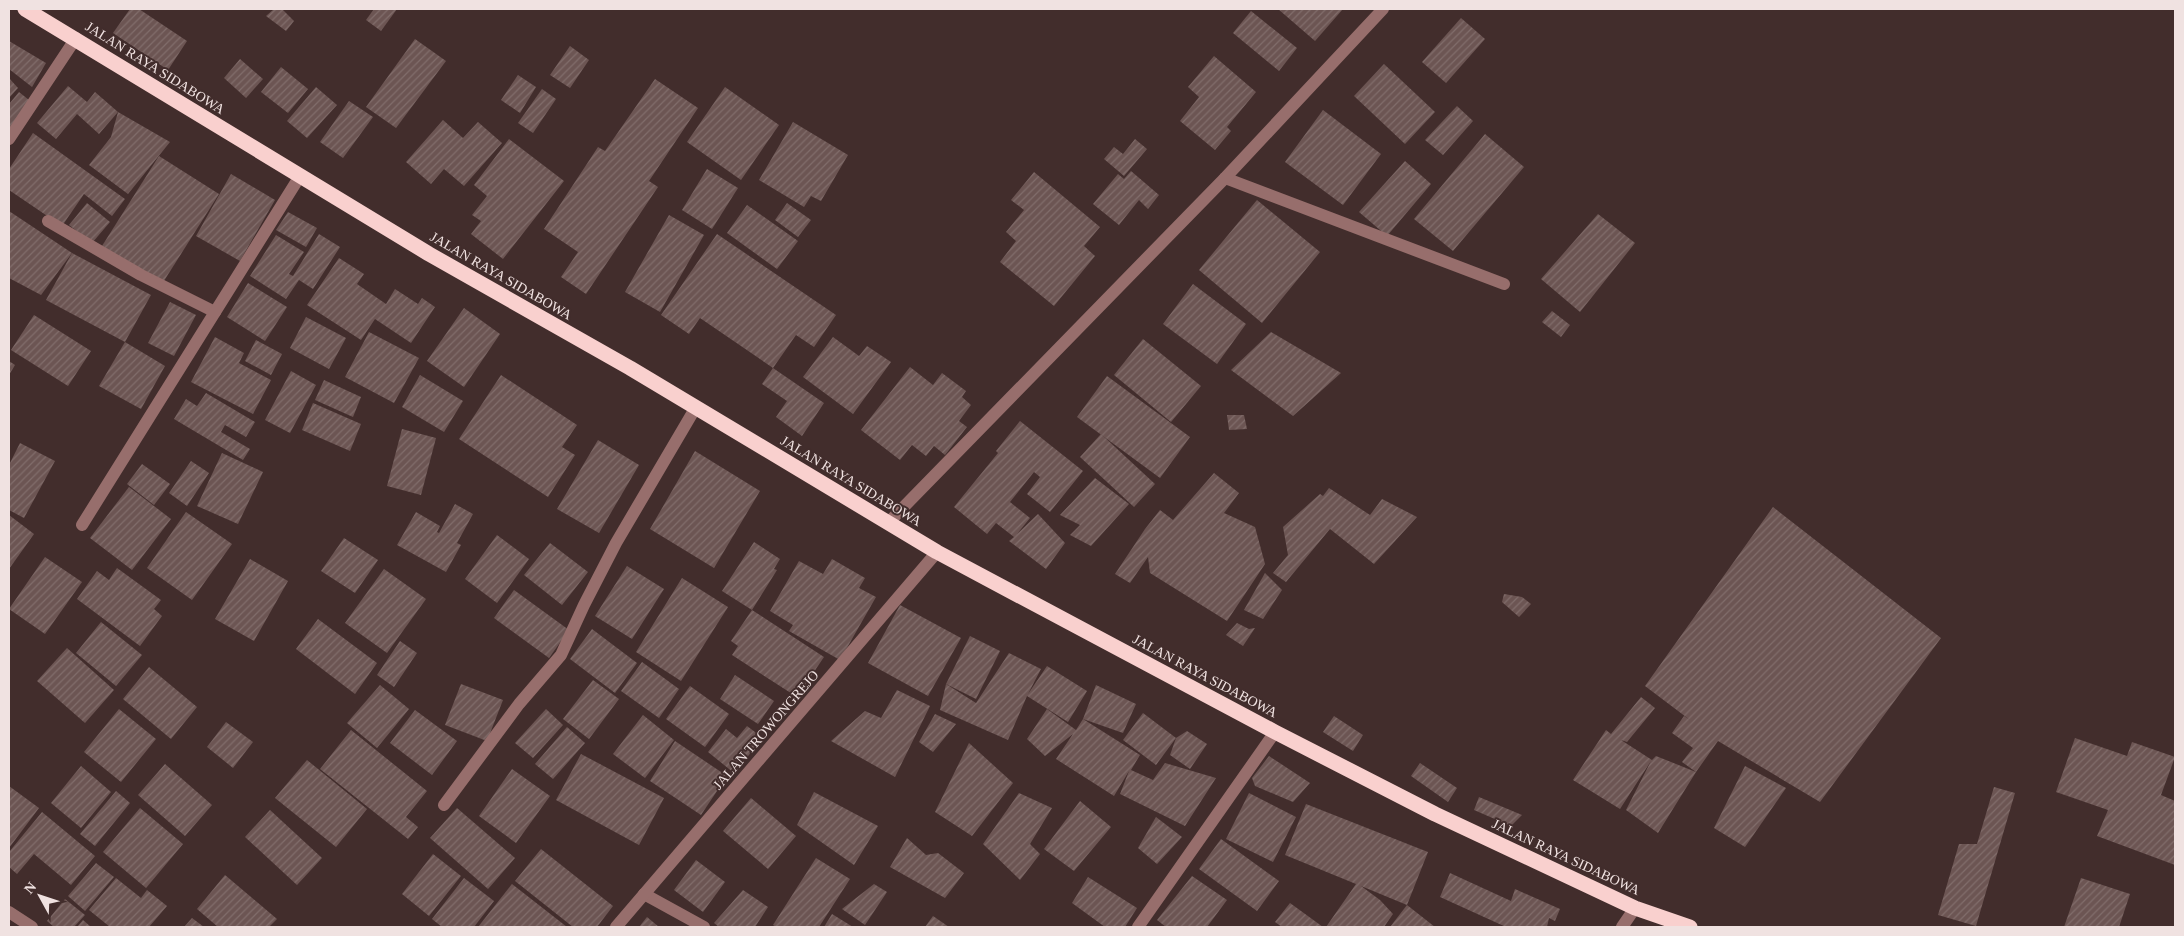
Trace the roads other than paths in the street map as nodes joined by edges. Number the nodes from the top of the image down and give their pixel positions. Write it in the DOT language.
graph roads {
  1 [pos="25,9"];
  2 [pos="1383,9"];
  3 [pos="76,38"];
  4 [pos="9,139"];
  5 [pos="300,176"];
  6 [pos="1225,178"];
  7 [pos="48,221"];
  8 [pos="1504,284"];
  9 [pos="215,312"];
  10 [pos="696,408"];
  11 [pos="889,522"];
  12 [pos="82,525"];
  13 [pos="937,552"];
  14 [pos="1275,732"];
  15 [pos="444,805"];
  16 [pos="644,894"];
  17 [pos="1635,908"];
  18 [pos="9,912"];
  19 [pos="32,927"];
  20 [pos="616,927"];
  21 [pos="704,927"];
  22 [pos="1138,927"];
  23 [pos="1622,927"];
  24 [pos="1690,927"];
  1 -- 3 [label="highway, JALAN RAYA SIDABOWA"];
  2 -- 6 [label="street"];
  3 -- 4 [label="street"];
  3 -- 5 [label="highway, JALAN RAYA SIDABOWA"];
  5 -- 9 [label="street"];
  5 -- 10 [label="highway, JALAN RAYA SIDABOWA"];
  6 -- 8 [label="street"];
  6 -- 11 [label="street"];
  7 -- 9 [label="street"];
  9 -- 12 [label="street"];
  10 -- 11 [label="highway, JALAN RAYA SIDABOWA"];
  10 -- 15 [label="street"];
  11 -- 13 [label="highway, JALAN RAYA SIDABOWA"];
  13 -- 14 [label="highway, JALAN RAYA SIDABOWA"];
  13 -- 16 [label="street, JALAN TROWONGREJO"];
  14 -- 17 [label="highway, JALAN RAYA SIDABOWA"];
  14 -- 22 [label="street"];
  16 -- 20 [label="street, JALAN TROWONGREJO"];
  16 -- 21 [label="street"];
  17 -- 23 [label="street"];
  17 -- 24 [label="highway, JALAN RAYA SIDABOWA"];
  18 -- 19 [label="street"];
}
